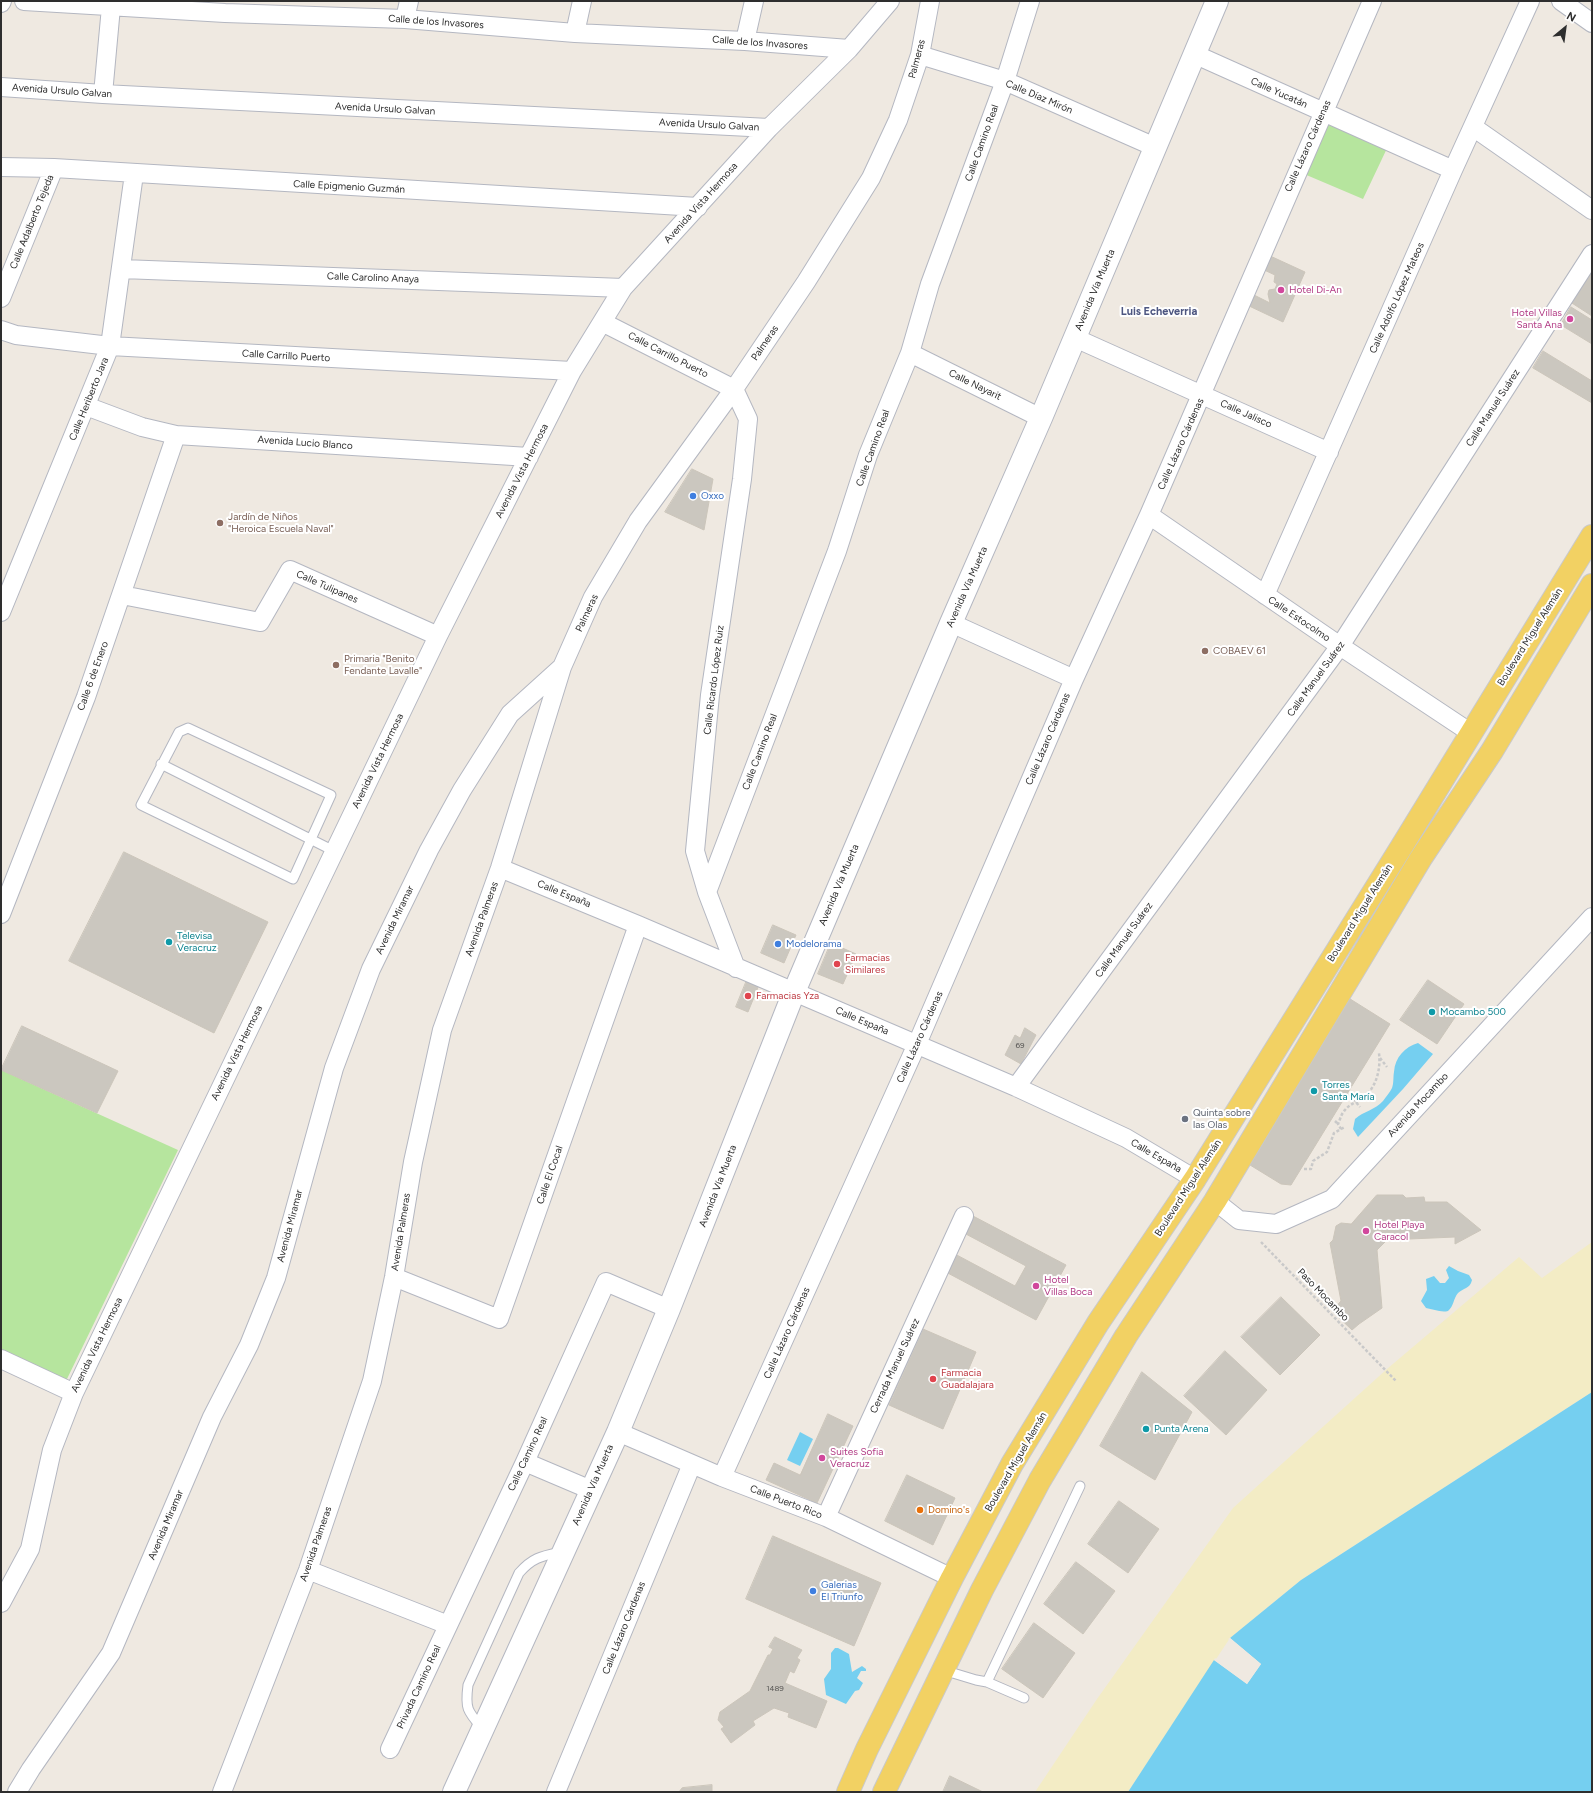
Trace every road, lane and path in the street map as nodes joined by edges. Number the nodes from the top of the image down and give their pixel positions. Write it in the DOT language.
graph roads {
  1 [pos="24,1"];
  2 [pos="409,1"];
  3 [pos="582,1"];
  4 [pos="754,1"];
  5 [pos="890,1"];
  6 [pos="930,1"];
  7 [pos="1030,1"];
  8 [pos="1217,1"];
  9 [pos="1372,1"];
  10 [pos="1530,1"];
  11 [pos="1561,1"];
  12 [pos="111,7"];
  13 [pos="226,7"];
  14 [pos="405,19"];
  15 [pos="1592,23"];
  16 [pos="575,33"];
  17 [pos="746,41"];
  18 [pos="849,49"];
  19 [pos="1194,54"];
  20 [pos="920,55"];
  21 [pos="1005,81"];
  22 [pos="1,87"];
  23 [pos="102,94"];
  24 [pos="1323,113"];
  25 [pos="1473,127"];
  26 [pos="769,128"];
  27 [pos="1155,147"];
  28 [pos="1,167"];
  29 [pos="54,168"];
  30 [pos="1452,170"];
  31 [pos="134,174"];
  32 [pos="698,207"];
  33 [pos="1592,210"];
  34 [pos="1592,254"];
  35 [pos="122,269"];
  36 [pos="623,288"];
  37 [pos="1,298"];
  38 [pos="602,322"];
  39 [pos="1,330"];
  40 [pos="1075,338"];
  41 [pos="110,346"];
  42 [pos="910,353"];
  43 [pos="572,371"];
  44 [pos="734,389"];
  45 [pos="1202,394"];
  46 [pos="86,406"];
  47 [pos="1041,418"];
  48 [pos="176,435"];
  49 [pos="1330,452"];
  50 [pos="529,457"];
  51 [pos="1149,515"];
  52 [pos="1592,536"];
  53 [pos="1592,585"];
  54 [pos="122,595"];
  55 [pos="1265,596"];
  56 [pos="1,612"];
  57 [pos="951,623"];
  58 [pos="438,636"];
  59 [pos="1340,646"];
  60 [pos="562,667"];
  61 [pos="1074,679"];
  62 [pos="1471,733"];
  63 [pos="161,764"];
  64 [pos="312,840"];
  65 [pos="334,851"];
  66 [pos="500,868"];
  67 [pos="707,892"];
  68 [pos="1,914"];
  69 [pos="1592,917"];
  70 [pos="638,925"];
  71 [pos="736,968"];
  72 [pos="794,992"];
  73 [pos="917,1044"];
  74 [pos="1379,1053"];
  75 [pos="1379,1058"];
  76 [pos="1387,1067"];
  77 [pos="1016,1087"];
  78 [pos="1350,1095"];
  79 [pos="1356,1102"];
  80 [pos="1360,1107"];
  81 [pos="1335,1121"];
  82 [pos="1338,1124"];
  83 [pos="1345,1128"];
  84 [pos="1341,1129"];
  85 [pos="1304,1169"];
  86 [pos="1195,1178"];
  87 [pos="1215,1202"];
  88 [pos="964,1216"];
  89 [pos="1239,1220"];
  90 [pos="394,1278"];
  91 [pos="669,1309"];
  92 [pos="1,1359"];
  93 [pos="1396,1382"];
  94 [pos="74,1393"];
  95 [pos="618,1432"];
  96 [pos="525,1462"];
  97 [pos="692,1464"];
  98 [pos="722,1477"];
  99 [pos="1080,1486"];
  100 [pos="591,1490"];
  101 [pos="826,1517"];
  102 [pos="563,1552"];
  103 [pos="308,1570"];
  104 [pos="952,1578"];
  105 [pos="1,1603"];
  106 [pos="448,1625"];
  107 [pos="943,1670"];
  108 [pos="987,1682"];
  109 [pos="1024,1698"];
  110 [pos="483,1729"];
  111 [pos="390,1749"];
  112 [pos="17,1792"];
  113 [pos="222,1792"];
  114 [pos="454,1792"];
  115 [pos="556,1792"];
  116 [pos="848,1792"];
  117 [pos="884,1792"];
  1 -- 12 [label="street, Calle de los Invasores"];
  2 -- 14 [label="street"];
  3 -- 16 [label="street"];
  4 -- 17 [label="street"];
  5 -- 18 [label="street, Avenida Vista Hermosa"];
  6 -- 20 [label="street, Palmeras"];
  7 -- 21 [label="street, Calle Camino Real"];
  8 -- 19 [label="street, Avenida Vía Muerta"];
  9 -- 24 [label="street, Calle Lázaro Cárdenas"];
  10 -- 25 [label="street, Calle Adolfo López Mateos"];
  11 -- 15 [label="street"];
  12 -- 13 [label="street, Calle de los Invasores"];
  12 -- 23 [label="street"];
  13 -- 14 [label="street, Calle de los Invasores"];
  14 -- 16 [label="street, Calle de los Invasores"];
  16 -- 17 [label="street, Calle de los Invasores"];
  17 -- 18 [label="street, Calle de los Invasores"];
  18 -- 26 [label="street, Avenida Vista Hermosa"];
  19 -- 24 [label="street, Calle Yucatán"];
  19 -- 27 [label="street, Avenida Vía Muerta"];
  20 -- 21 [label="street, Calle Díaz Mirón"];
  20 -- 44 [label="street, Palmeras"];
  21 -- 27 [label="street, Calle Díaz Mirón"];
  21 -- 42 [label="street, Calle Camino Real"];
  22 -- 23 [label="street, Avenida Ursulo Galvan"];
  23 -- 26 [label="street, Avenida Ursulo Galvan"];
  24 -- 30 [label="street, Calle Yucatán"];
  24 -- 45 [label="street, Calle Lázaro Cárdenas"];
  25 -- 30 [label="street, Calle Adolfo López Mateos"];
  25 -- 33 [label="street"];
  26 -- 32 [label="street, Avenida Vista Hermosa"];
  27 -- 40 [label="street, Avenida Vía Muerta"];
  28 -- 29 [label="street, Calle Epigmenio Guzmán"];
  29 -- 31 [label="street, Calle Epigmenio Guzmán"];
  29 -- 37 [label="street, Calle Adalberto Tejeda"];
  30 -- 49 [label="street, Calle Adolfo López Mateos"];
  31 -- 32 [label="street, Calle Epigmenio Guzmán"];
  31 -- 35 [label="street, Calle Heriberto Jara"];
  32 -- 36 [label="street, Avenida Vista Hermosa"];
  34 -- 59 [label="street, Calle Manuel Suárez"];
  35 -- 36 [label="street, Calle Carolino Anaya"];
  35 -- 41 [label="street, Calle Heriberto Jara"];
  36 -- 38 [label="street, Avenida Vista Hermosa"];
  38 -- 43 [label="street, Avenida Vista Hermosa"];
  38 -- 44 [label="street, Calle Carrillo Puerto"];
  39 -- 41 [label="street, Calle Carrillo Puerto"];
  40 -- 45 [label="street, Calle Jalisco"];
  40 -- 47 [label="street, Avenida Vía Muerta"];
  41 -- 43 [label="street, Calle Carrillo Puerto"];
  41 -- 46 [label="street, Calle Heriberto Jara"];
  42 -- 47 [label="street, Calle Nayarit"];
  42 -- 67 [label="street, Calle Camino Real"];
  43 -- 50 [label="street, Avenida Vista Hermosa"];
  44 -- 60 [label="street, Palmeras"];
  44 -- 67 [label="street, Calle Ricardo López Ruiz"];
  45 -- 49 [label="street, Calle Jalisco"];
  45 -- 51 [label="street, Calle Lázaro Cárdenas"];
  46 -- 48 [label="street, Avenida Lucio Blanco"];
  46 -- 56 [label="street, Calle Heriberto Jara"];
  47 -- 57 [label="street, Avenida Vía Muerta"];
  48 -- 50 [label="street, Avenida Lucio Blanco"];
  48 -- 54 [label="street, Calle 6 de Enero"];
  49 -- 55 [label="street, Calle Adolfo López Mateos"];
  50 -- 58 [label="street, Avenida Vista Hermosa"];
  51 -- 55 [label="street, Calle Estocolmo"];
  51 -- 61 [label="street, Calle Lázaro Cárdenas"];
  52 -- 62 [label="main road, Boulevard Miguel Alemán"];
  53 -- 87 [label="main road"];
  54 -- 58 [label="street, Calle Tulipanes"];
  54 -- 68 [label="street, Calle 6 de Enero"];
  55 -- 59 [label="street, Calle Estocolmo"];
  57 -- 61 [label="street"];
  57 -- 72 [label="street, Avenida Vía Muerta"];
  58 -- 65 [label="street, Avenida Vista Hermosa"];
  59 -- 62 [label="street, Calle Estocolmo"];
  59 -- 77 [label="street, Calle Manuel Suárez"];
  60 -- 66 [label="street, Avenida Palmeras"];
  60 -- 112 [label="street, Avenida Miramar"];
  61 -- 73 [label="street, Calle Lázaro Cárdenas"];
  62 -- 86 [label="main road, Boulevard Miguel Alemán"];
  63 -- 64 [label="lane"];
  63 -- 64 [label="lane"];
  63 -- 64 [label="lane"];
  64 -- 65 [label="lane"];
  65 -- 94 [label="street, Avenida Vista Hermosa"];
  66 -- 70 [label="street, Calle España"];
  66 -- 90 [label="street, Avenida Palmeras"];
  67 -- 71 [label="street, Calle Ricardo López Ruiz"];
  69 -- 89 [label="street, Avenida Mocambo"];
  70 -- 71 [label="street, Calle España"];
  70 -- 90 [label="street, Calle El Cocal"];
  71 -- 72 [label="street, Calle España"];
  72 -- 73 [label="street, Calle España"];
  72 -- 91 [label="street, Avenida Vía Muerta"];
  73 -- 77 [label="street, Calle España"];
  73 -- 98 [label="street, Calle Lázaro Cárdenas"];
  74 -- 75 [label="path"];
  75 -- 76 [label="path"];
  75 -- 79 [label="path"];
  77 -- 86 [label="street, Calle España"];
  78 -- 79 [label="path"];
  79 -- 80 [label="path"];
  79 -- 82 [label="path"];
  81 -- 82 [label="path"];
  82 -- 84 [label="path"];
  83 -- 84 [label="path"];
  84 -- 85 [label="path"];
  86 -- 104 [label="main road, Boulevard Miguel Alemán"];
  87 -- 89 [label="street"];
  87 -- 107 [label="main road"];
  88 -- 101 [label="street, Cerrada Manuel Suárez"];
  89 -- 93 [label="path, Paso Mocambo"];
  90 -- 103 [label="street, Avenida Palmeras"];
  91 -- 95 [label="street, Avenida Vía Muerta"];
  91 -- 96 [label="street, Calle Camino Real"];
  92 -- 94 [label="street"];
  94 -- 105 [label="street, Avenida Vista Hermosa"];
  95 -- 97 [label="street, Calle Puerto Rico"];
  95 -- 100 [label="street, Avenida Vía Muerta"];
  96 -- 100 [label="street"];
  96 -- 106 [label="street, Calle Camino Real"];
  97 -- 98 [label="street, Calle Puerto Rico"];
  97 -- 115 [label="street, Calle Lázaro Cárdenas"];
  98 -- 101 [label="street, Calle Puerto Rico"];
  99 -- 108 [label="lane"];
  100 -- 102 [label="street, Avenida Vía Muerta"];
  101 -- 104 [label="street, Calle Puerto Rico"];
  102 -- 110 [label="street, Avenida Vía Muerta"];
  102 -- 110 [label="lane"];
  103 -- 106 [label="street"];
  103 -- 113 [label="street, Avenida Palmeras"];
  104 -- 116 [label="main road, Boulevard Miguel Alemán"];
  106 -- 111 [label="street, Privada Camino Real"];
  107 -- 108 [label="lane"];
  107 -- 117 [label="main road"];
  108 -- 109 [label="lane"];
  110 -- 114 [label="street, Avenida Vía Muerta"];
}
